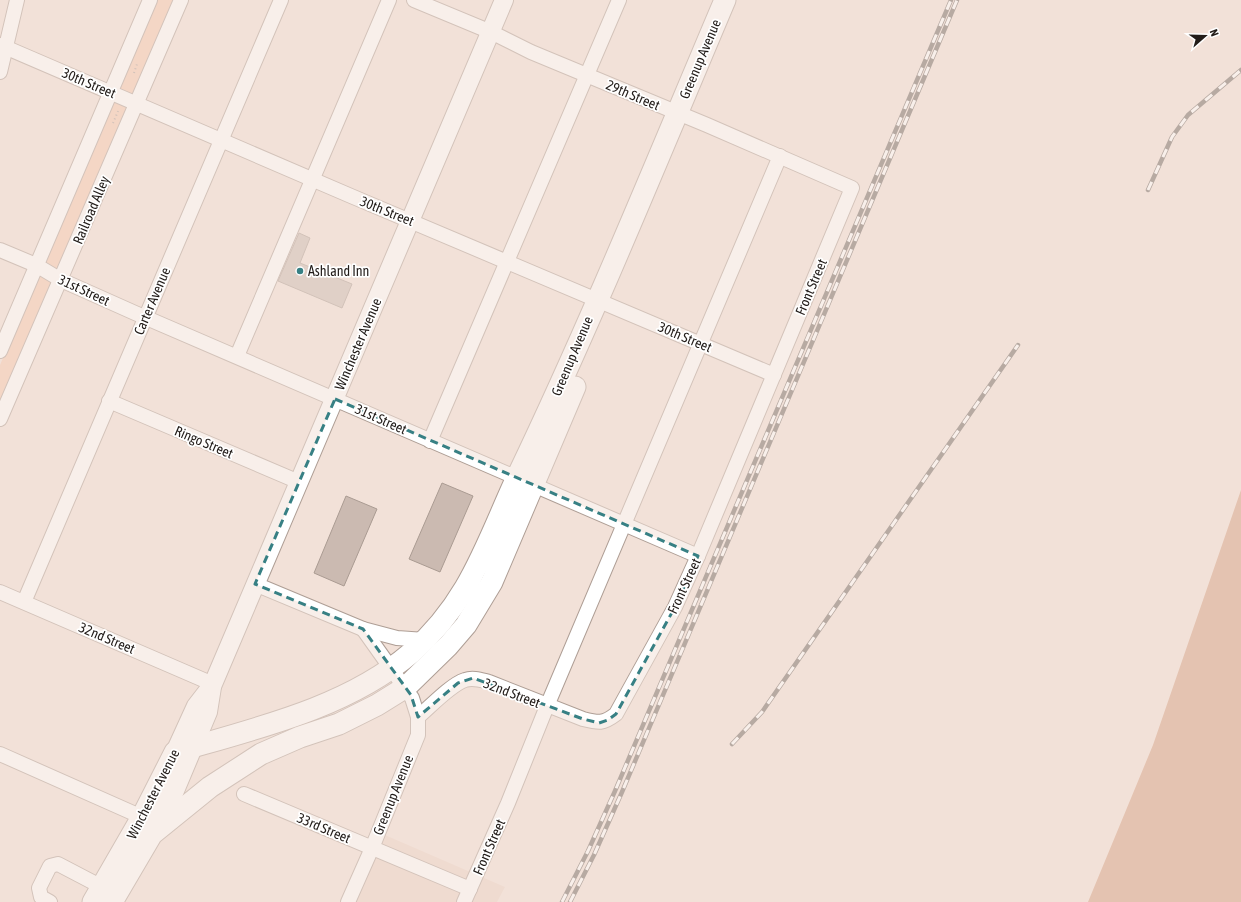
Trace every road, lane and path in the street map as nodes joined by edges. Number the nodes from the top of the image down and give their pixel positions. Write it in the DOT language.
graph roads {
  1 [pos="17,0"];
  2 [pos="150,0"];
  3 [pos="181,0"];
  4 [pos="281,0"];
  5 [pos="390,0"];
  6 [pos="414,0"];
  7 [pos="504,0"];
  8 [pos="618,0"];
  9 [pos="725,0"];
  10 [pos="740,0"];
  11 [pos="490,32"];
  12 [pos="3,46"];
  13 [pos="0,72"];
  14 [pos="587,75"];
  15 [pos="111,92"];
  16 [pos="137,103"];
  17 [pos="683,115"];
  18 [pos="221,140"];
  19 [pos="780,156"];
  20 [pos="313,180"];
  21 [pos="852,188"];
  22 [pos="411,220"];
  23 [pos="0,250"];
  24 [pos="506,262"];
  25 [pos="36,265"];
  26 [pos="61,280"];
  27 [pos="603,302"];
  28 [pos="146,318"];
  29 [pos="700,343"];
  30 [pos="0,351"];
  31 [pos="237,356"];
  32 [pos="774,374"];
  33 [pos="335,399"];
  34 [pos="109,401"];
  35 [pos="0,419"];
  36 [pos="430,441"];
  37 [pos="525,481"];
  38 [pos="299,482"];
  39 [pos="624,524"];
  40 [pos="698,556"];
  41 [pos="255,584"];
  42 [pos="0,592"];
  43 [pos="24,602"];
  44 [pos="363,629"];
  45 [pos="425,640"];
  46 [pos="392,668"];
  47 [pos="212,685"];
  48 [pos="406,687"];
  49 [pos="547,706"];
  50 [pos="418,717"];
  51 [pos="184,750"];
  52 [pos="0,754"];
  53 [pos="244,794"];
  54 [pos="147,825"];
  55 [pos="372,848"];
  56 [pos="470,889"];
  57 [pos="102,897"];
  58 [pos="50,902"];
  59 [pos="348,902"];
  60 [pos="464,902"];
  1 -- 12 [label="street"];
  2 -- 15 [label="street, Railroad Alley"];
  3 -- 16 [label="street, Railroad Alley"];
  4 -- 18 [label="street, Carter Avenue"];
  5 -- 20 [label="street"];
  6 -- 11 [label="street, 29th Street"];
  7 -- 11 [label="main road, Winchester Avenue"];
  8 -- 14 [label="street"];
  9 -- 17 [label="highway, Greenup Avenue"];
  10 -- 17 [label="highway, Greenup Avenue"];
  11 -- 14 [label="street, 29th Street"];
  11 -- 22 [label="main road, Winchester Avenue"];
  12 -- 13 [label="street"];
  12 -- 15 [label="street, 30th Street"];
  14 -- 17 [label="street, 29th Street"];
  14 -- 24 [label="street"];
  15 -- 16 [label="street, 30th Street"];
  15 -- 25 [label="street, Railroad Alley"];
  16 -- 18 [label="street, 30th Street"];
  16 -- 26 [label="street, Railroad Alley"];
  17 -- 19 [label="street, 29th Street"];
  17 -- 27 [label="highway, Greenup Avenue"];
  18 -- 20 [label="street, 30th Street"];
  18 -- 28 [label="street, Carter Avenue"];
  19 -- 21 [label="street, 29th Street"];
  19 -- 29 [label="street"];
  20 -- 22 [label="street, 30th Street"];
  20 -- 31 [label="street"];
  21 -- 32 [label="street, Front Street"];
  22 -- 24 [label="street, 30th Street"];
  22 -- 33 [label="main road, Winchester Avenue"];
  23 -- 25 [label="street, 31st Street"];
  24 -- 27 [label="street, 30th Street"];
  24 -- 36 [label="street"];
  25 -- 26 [label="street, 31st Street"];
  25 -- 30 [label="street, Railroad Alley"];
  26 -- 28 [label="street, 31st Street"];
  26 -- 35 [label="street, Railroad Alley"];
  27 -- 29 [label="street, 30th Street"];
  27 -- 37 [label="highway, Greenup Avenue"];
  28 -- 31 [label="street, 31st Street"];
  28 -- 34 [label="street, Carter Avenue"];
  29 -- 32 [label="street, 30th Street"];
  29 -- 39 [label="street"];
  31 -- 33 [label="street, 31st Street"];
  32 -- 40 [label="street, Front Street"];
  33 -- 36 [label="street, 31st Street"];
  33 -- 38 [label="main road, Winchester Avenue"];
  34 -- 38 [label="street, Ringo Street"];
  34 -- 43 [label="street, Carter Avenue"];
  36 -- 37 [label="street, 31st Street"];
  37 -- 39 [label="street, 31st Street"];
  37 -- 45 [label="highway, Greenup Avenue"];
  37 -- 48 [label="highway, Greenup Avenue"];
  38 -- 41 [label="main road, Winchester Avenue"];
  39 -- 40 [label="street, 31st Street"];
  39 -- 49 [label="street"];
  40 -- 49 [label="street, Front Street"];
  41 -- 44 [label="street"];
  41 -- 47 [label="main road, Winchester Avenue"];
  42 -- 43 [label="street, 32nd Street"];
  43 -- 47 [label="street, 32nd Street"];
  44 -- 45 [label="street"];
  44 -- 46 [label="street"];
  45 -- 46 [label="highway, Greenup Avenue"];
  46 -- 48 [label="street, Greenup Avenue"];
  46 -- 51 [label="highway"];
  47 -- 51 [label="main road, Winchester Avenue"];
  48 -- 50 [label="street, Greenup Avenue"];
  48 -- 54 [label="highway"];
  49 -- 50 [label="street, 32nd Street"];
  49 -- 56 [label="street, Front Street"];
  50 -- 55 [label="street, Greenup Avenue"];
  51 -- 54 [label="highway, Winchester Avenue"];
  52 -- 54 [label="street"];
  53 -- 55 [label="street, 33rd Street"];
  54 -- 57 [label="highway, Winchester Avenue"];
  55 -- 56 [label="street, 33rd Street"];
  55 -- 59 [label="street, Greenup Avenue"];
  56 -- 60 [label="street, Front Street"];
  57 -- 58 [label="street"];
}
